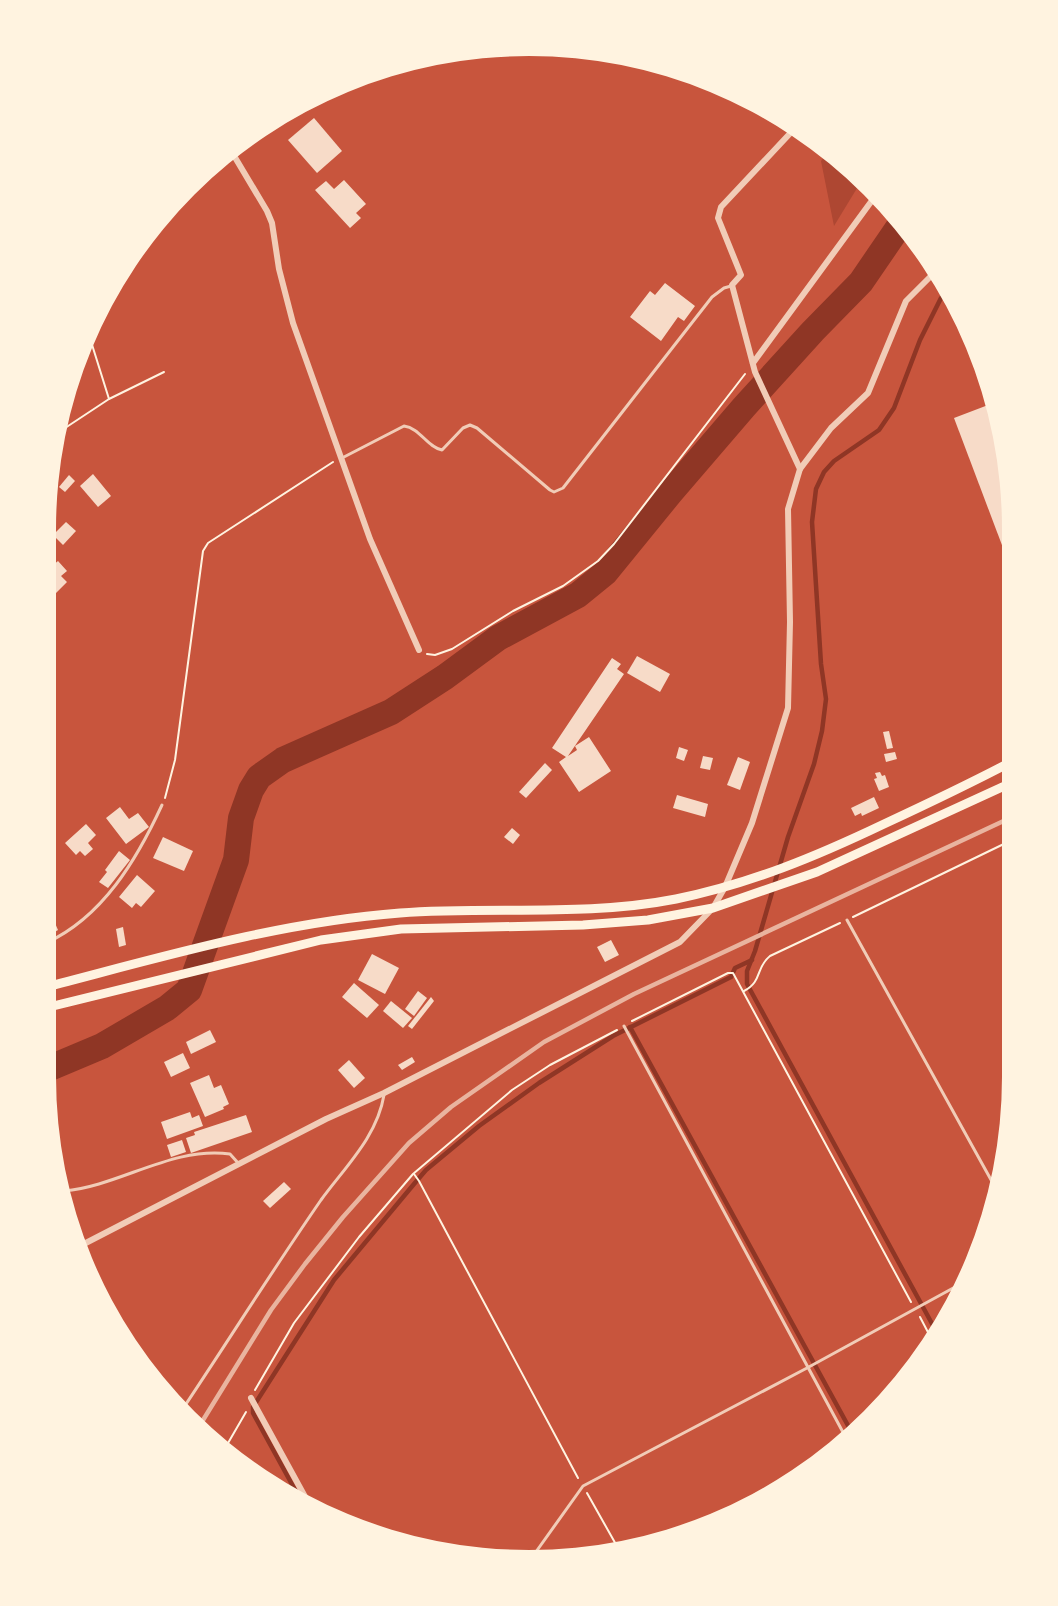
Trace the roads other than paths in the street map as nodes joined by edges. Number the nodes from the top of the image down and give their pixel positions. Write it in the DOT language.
graph roads {
  1 [pos="790,134"];
  2 [pos="235,158"];
  3 [pos="871,202"];
  4 [pos="930,277"];
  5 [pos="732,285"];
  6 [pos="753,363"];
  7 [pos="341,459"];
  8 [pos="800,469"];
  9 [pos="419,650"];
  10 [pos="1002,767"];
  11 [pos="1002,787"];
  12 [pos="162,805"];
  13 [pos="725,887"];
  14 [pos="713,908"];
  15 [pos="847,920"];
  16 [pos="56,939"];
  17 [pos="56,984"];
  18 [pos="56,1005"];
  19 [pos="624,1026"];
  20 [pos="384,1093"];
  21 [pos="240,1166"];
  22 [pos="991,1179"];
  23 [pos="70,1190"];
  24 [pos="86,1243"];
  25 [pos="953,1288"];
  26 [pos="807,1368"];
  27 [pos="251,1398"];
  28 [pos="186,1404"];
  29 [pos="843,1432"];
  30 [pos="303,1493"];
  31 [pos="538,1550"];
  1 -- 5 [label="street"];
  2 -- 7 [label="street"];
  3 -- 6 [label="street"];
  4 -- 8 [label="street"];
  5 -- 6 [label="street"];
  5 -- 7 [label="lane"];
  6 -- 8 [label="street"];
  7 -- 9 [label="street"];
  8 -- 13 [label="street"];
  10 -- 13 [label="main road"];
  11 -- 14 [label="main road"];
  12 -- 16 [label="lane"];
  13 -- 14 [label="street"];
  13 -- 17 [label="main road"];
  14 -- 18 [label="main road"];
  14 -- 20 [label="street"];
  15 -- 22 [label="lane"];
  19 -- 26 [label="lane"];
  20 -- 21 [label="street"];
  20 -- 28 [label="lane"];
  21 -- 23 [label="lane"];
  21 -- 24 [label="street"];
  25 -- 26 [label="lane"];
  26 -- 29 [label="lane"];
  26 -- 31 [label="lane"];
  27 -- 30 [label="street"];
}
